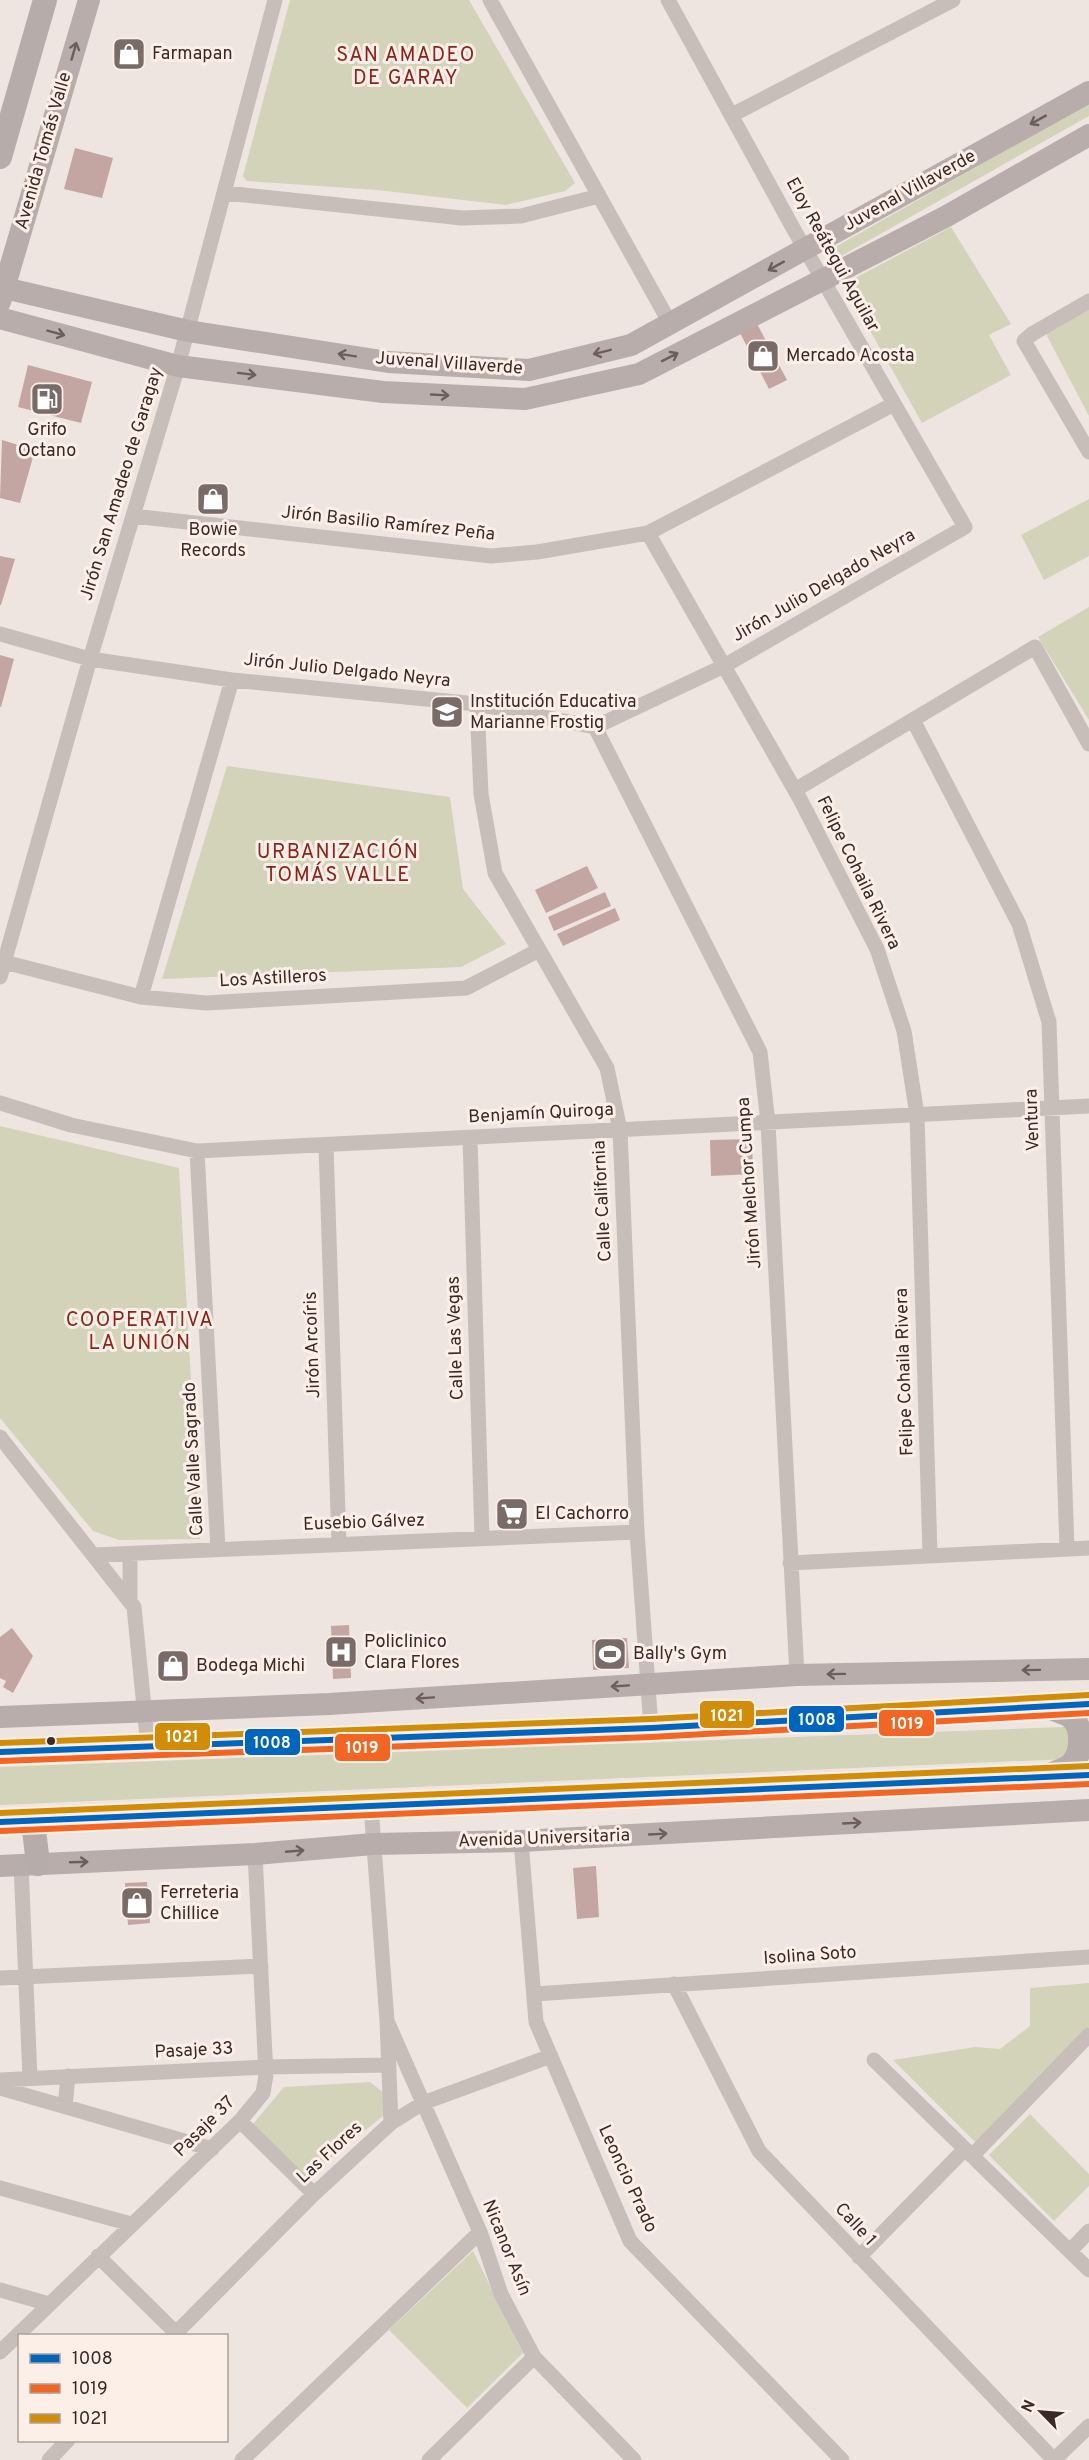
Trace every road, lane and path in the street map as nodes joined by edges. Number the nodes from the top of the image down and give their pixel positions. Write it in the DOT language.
graph roads {
  1 [pos="45,0"];
  2 [pos="63,0"];
  3 [pos="89,0"];
  4 [pos="276,0"];
  5 [pos="490,0"];
  6 [pos="668,0"];
  7 [pos="953,0"];
  8 [pos="1089,92"];
  9 [pos="17,95"];
  10 [pos="732,115"];
  11 [pos="1089,135"];
  12 [pos="0,157"];
  13 [pos="225,193"];
  14 [pos="599,196"];
  15 [pos="807,249"];
  16 [pos="823,278"];
  17 [pos="1,293"];
  18 [pos="1089,301"];
  19 [pos="0,318"];
  20 [pos="671,325"];
  21 [pos="188,331"];
  22 [pos="178,366"];
  23 [pos="894,404"];
  24 [pos="1089,452"];
  25 [pos="133,516"];
  26 [pos="965,526"];
  27 [pos="648,533"];
  28 [pos="0,634"];
  29 [pos="90,659"];
  30 [pos="724,666"];
  31 [pos="232,680"];
  32 [pos="477,704"];
  33 [pos="914,720"];
  34 [pos="596,727"];
  35 [pos="1089,744"];
  36 [pos="795,790"];
  37 [pos="538,950"];
  38 [pos="2,970"];
  39 [pos="141,997"];
  40 [pos="0,1103"];
  41 [pos="1089,1107"];
  42 [pos="1052,1108"];
  43 [pos="917,1115"];
  44 [pos="768,1122"];
  45 [pos="620,1130"];
  46 [pos="470,1137"];
  47 [pos="326,1145"];
  48 [pos="197,1151"];
  49 [pos="0,1437"];
  50 [pos="637,1532"];
  51 [pos="482,1538"];
  52 [pos="339,1544"];
  53 [pos="1089,1548"];
  54 [pos="218,1549"];
  55 [pos="1067,1549"];
  56 [pos="130,1554"];
  57 [pos="930,1554"];
  58 [pos="93,1555"];
  59 [pos="790,1563"];
  60 [pos="130,1602"];
  61 [pos="1089,1669"];
  62 [pos="797,1675"];
  63 [pos="647,1684"];
  64 [pos="1089,1704"];
  65 [pos="1046,1707"];
  66 [pos="145,1711"];
  67 [pos="0,1717"];
  68 [pos="651,1728"];
  69 [pos="148,1747"];
  70 [pos="0,1752"];
  71 [pos="1089,1775"];
  72 [pos="1044,1778"];
  73 [pos="371,1806"];
  74 [pos="1089,1810"];
  75 [pos="33,1821"];
  76 [pos="0,1822"];
  77 [pos="521,1841"];
  78 [pos="373,1844"];
  79 [pos="255,1854"];
  80 [pos="20,1865"];
  81 [pos="1089,1957"];
  82 [pos="261,1966"];
  83 [pos="26,1977"];
  84 [pos="0,1978"];
  85 [pos="674,1984"];
  86 [pos="534,1994"];
  87 [pos="387,2021"];
  88 [pos="1089,2035"];
  89 [pos="551,2056"];
  90 [pos="874,2060"];
  91 [pos="389,2065"];
  92 [pos="265,2067"];
  93 [pos="68,2076"];
  94 [pos="30,2078"];
  95 [pos="0,2080"];
  96 [pos="0,2088"];
  97 [pos="423,2103"];
  98 [pos="66,2107"];
  99 [pos="240,2121"];
  100 [pos="391,2123"];
  101 [pos="212,2149"];
  102 [pos="969,2153"];
  103 [pos="0,2188"];
  104 [pos="314,2194"];
  105 [pos="131,2224"];
  106 [pos="1089,2231"];
  107 [pos="480,2232"];
  108 [pos="1071,2250"];
  109 [pos="98,2256"];
  110 [pos="859,2257"];
  111 [pos="1089,2270"];
  112 [pos="0,2290"];
  113 [pos="49,2304"];
  114 [pos="18,2334"];
  115 [pos="18,2334"];
  116 [pos="174,2334"];
  117 [pos="0,2352"];
  118 [pos="534,2357"];
  119 [pos="1089,2426"];
  120 [pos="66,2442"];
  121 [pos="628,2454"];
  122 [pos="49,2460"];
  123 [pos="242,2460"];
  124 [pos="429,2460"];
  125 [pos="612,2460"];
  126 [pos="842,2460"];
  127 [pos="1054,2460"];
  1 -- 9 [label="main road"];
  2 -- 9 [label="main road"];
  17 -- 3 [label="main road, Avenida Tomás Valle, one-way"];
  4 -- 13 [label="street, Jirón San Amadeo de Garagay"];
  5 -- 14 [label="street"];
  6 -- 10 [label="street, Eloy Reátegui Aguilar"];
  7 -- 10 [label="street"];
  8 -- 15 [label="main road, Juvenal Villaverde, one-way"];
  9 -- 12 [label="main road"];
  10 -- 15 [label="street, Eloy Reátegui Aguilar"];
  11 -- 16 [label="main road, Juvenal Villaverde"];
  13 -- 14 [label="street"];
  13 -- 21 [label="street, Jirón San Amadeo de Garagay"];
  14 -- 20 [label="street"];
  15 -- 16 [label="street, Eloy Reátegui Aguilar"];
  15 -- 20 [label="main road, Juvenal Villaverde, one-way"];
  22 -- 16 [label="main road, Juvenal Villaverde, one-way"];
  16 -- 23 [label="street, Eloy Reátegui Aguilar"];
  17 -- 21 [label="main road, Juvenal Villaverde"];
  18 -- 24 [label="street"];
  19 -- 22 [label="main road, Juvenal Villaverde, one-way"];
  20 -- 21 [label="main road, Juvenal Villaverde, one-way"];
  21 -- 22 [label="street, Jirón San Amadeo de Garagay"];
  22 -- 25 [label="street, Jirón San Amadeo de Garagay"];
  23 -- 26 [label="street, Eloy Reátegui Aguilar"];
  23 -- 27 [label="street, Jirón Basilio Ramírez Peña"];
  25 -- 27 [label="street, Jirón Basilio Ramírez Peña"];
  25 -- 29 [label="street, Jirón San Amadeo de Garagay"];
  26 -- 30 [label="street, Jirón Julio Delgado Neyra"];
  27 -- 30 [label="street, Felipe Cohaila Rivera"];
  28 -- 29 [label="street, Jirón Julio Delgado Neyra"];
  29 -- 31 [label="street, Jirón Julio Delgado Neyra"];
  29 -- 38 [label="street, Jirón San Amadeo de Garagay"];
  30 -- 34 [label="street, Jirón Julio Delgado Neyra"];
  30 -- 36 [label="street, Felipe Cohaila Rivera"];
  31 -- 32 [label="street, Jirón Julio Delgado Neyra"];
  31 -- 39 [label="street"];
  32 -- 34 [label="street, Jirón Julio Delgado Neyra"];
  32 -- 37 [label="street, Calle California"];
  33 -- 35 [label="street"];
  33 -- 36 [label="street"];
  33 -- 42 [label="street, Ventura"];
  34 -- 44 [label="street, Jirón Melchor Cumpa"];
  36 -- 43 [label="street, Felipe Cohaila Rivera"];
  37 -- 39 [label="street, Los Astilleros"];
  37 -- 45 [label="street, Calle California"];
  38 -- 39 [label="street, Los Astilleros"];
  40 -- 48 [label="street, Benjamín Quiroga"];
  41 -- 42 [label="street, Benjamín Quiroga"];
  42 -- 43 [label="street, Benjamín Quiroga"];
  42 -- 55 [label="street, Ventura"];
  43 -- 44 [label="street, Benjamín Quiroga"];
  43 -- 57 [label="street, Felipe Cohaila Rivera"];
  44 -- 45 [label="street, Benjamín Quiroga"];
  44 -- 59 [label="street, Jirón Melchor Cumpa"];
  45 -- 46 [label="street, Benjamín Quiroga"];
  45 -- 50 [label="street, Calle California"];
  46 -- 47 [label="street, Benjamín Quiroga"];
  46 -- 51 [label="street, Calle Las Vegas"];
  47 -- 48 [label="street, Benjamín Quiroga"];
  47 -- 52 [label="street, Jirón Arcoíris"];
  48 -- 54 [label="street, Calle Valle Sagrado"];
  49 -- 58 [label="street"];
  50 -- 51 [label="street, Eusebio Gálvez"];
  50 -- 63 [label="street, Calle California"];
  51 -- 52 [label="street, Eusebio Gálvez"];
  52 -- 54 [label="street, Eusebio Gálvez"];
  53 -- 55 [label="street"];
  54 -- 56 [label="street, Eusebio Gálvez"];
  55 -- 57 [label="street"];
  56 -- 58 [label="street, Eusebio Gálvez"];
  56 -- 60 [label="street"];
  57 -- 59 [label="street"];
  58 -- 60 [label="street"];
  59 -- 62 [label="street, Jirón Melchor Cumpa"];
  60 -- 66 [label="street"];
  61 -- 62 [label="main road, one-way"];
  62 -- 63 [label="main road"];
  63 -- 66 [label="main road, one-way"];
  63 -- 68 [label="street, Calle California"];
  64 -- 65 [label="main road"];
  65 -- 68 [label="main road"];
  65 -- 72 [label="main road"];
  66 -- 67 [label="main road"];
  66 -- 69 [label="street"];
  68 -- 69 [label="main road"];
  69 -- 70 [label="main road"];
  71 -- 72 [label="main road"];
  72 -- 73 [label="main road"];
  73 -- 75 [label="main road"];
  73 -- 78 [label="street, Nicanor Asín"];
  77 -- 74 [label="main road, Avenida Universitaria, one-way"];
  75 -- 76 [label="main road"];
  75 -- 80 [label="main road"];
  77 -- 78 [label="main road, Avenida Universitaria"];
  77 -- 86 [label="street, Leoncio Prado"];
  79 -- 78 [label="main road, Avenida Universitaria, one-way"];
  78 -- 87 [label="street, Nicanor Asín"];
  80 -- 79 [label="main road, Avenida Universitaria, one-way"];
  79 -- 82 [label="street, Pasaje 37"];
  80 -- 83 [label="street"];
  81 -- 85 [label="street, Isolina Soto"];
  82 -- 83 [label="street"];
  82 -- 92 [label="street, Pasaje 37"];
  83 -- 84 [label="street"];
  83 -- 94 [label="street"];
  85 -- 86 [label="street, Isolina Soto"];
  85 -- 110 [label="street, Calle 1"];
  86 -- 89 [label="street, Leoncio Prado"];
  87 -- 91 [label="street, Nicanor Asín"];
  87 -- 97 [label="street, Nicanor Asín"];
  88 -- 102 [label="street"];
  89 -- 97 [label="street, Las Flores"];
  89 -- 126 [label="street, Leoncio Prado"];
  90 -- 102 [label="street"];
  91 -- 92 [label="street, Pasaje 33"];
  91 -- 100 [label="street, Nicanor Asín"];
  92 -- 93 [label="street, Pasaje 33"];
  92 -- 99 [label="street, Pasaje 37"];
  93 -- 94 [label="street, Pasaje 33"];
  93 -- 98 [label="street"];
  94 -- 95 [label="street, Pasaje 33"];
  96 -- 98 [label="street"];
  97 -- 100 [label="street, Las Flores"];
  97 -- 107 [label="street, Nicanor Asín"];
  98 -- 101 [label="street"];
  99 -- 101 [label="street, Pasaje 37"];
  99 -- 104 [label="street"];
  100 -- 104 [label="street, Las Flores"];
  101 -- 105 [label="street, Pasaje 37"];
  102 -- 108 [label="street"];
  102 -- 110 [label="street"];
  103 -- 105 [label="street"];
  104 -- 116 [label="street, Las Flores"];
  105 -- 109 [label="street, Pasaje 37"];
  106 -- 108 [label="street"];
  107 -- 118 [label="street, Nicanor Asín"];
  107 -- 123 [label="street"];
  108 -- 111 [label="street"];
  109 -- 113 [label="street, Pasaje 37"];
  109 -- 116 [label="street"];
  110 -- 127 [label="street, Calle 1"];
  112 -- 113 [label="street"];
  113 -- 115 [label="street, Pasaje 37"];
  114 -- 117 [label="street, Pasaje 37"];
  118 -- 121 [label="street, Nicanor Asín"];
  118 -- 124 [label="street"];
  119 -- 127 [label="street"];
  120 -- 122 [label="street"];
  121 -- 125 [label="street"];
}
